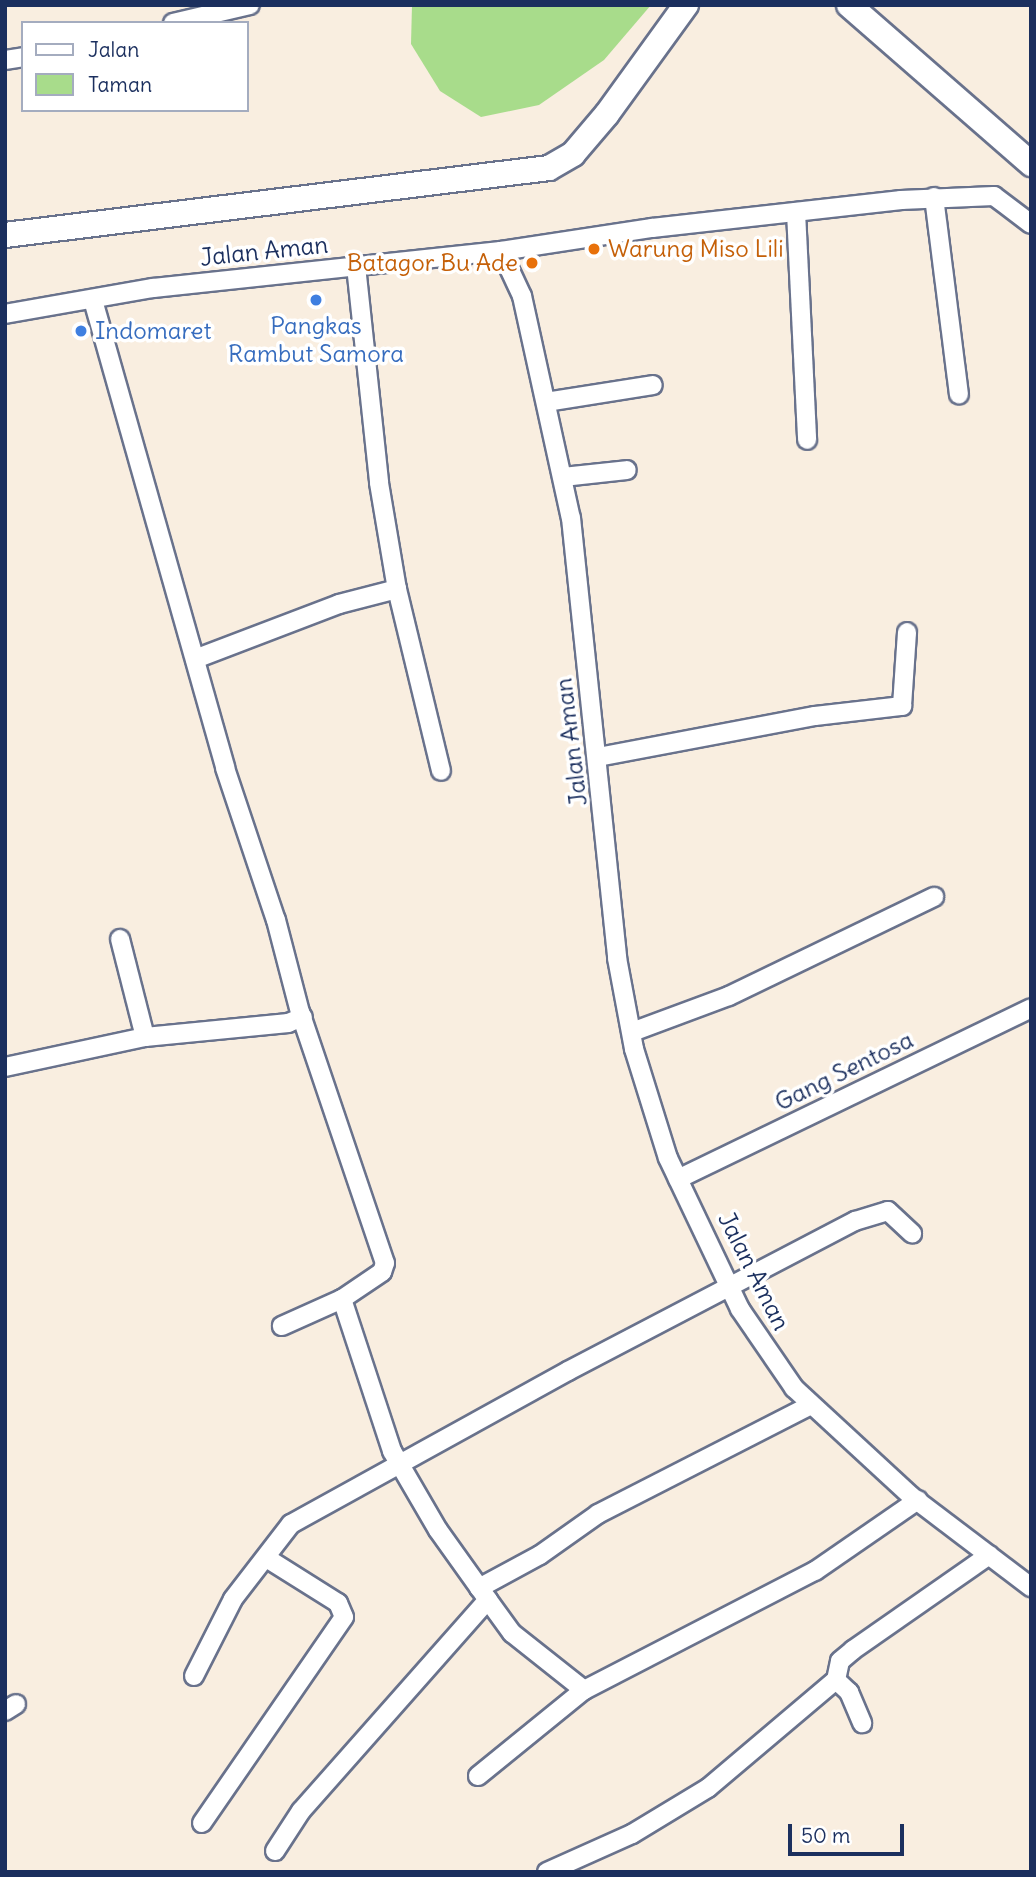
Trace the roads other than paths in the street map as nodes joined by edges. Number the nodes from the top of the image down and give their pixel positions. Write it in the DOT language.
graph roads {
  1 [pos="250,5"];
  2 [pos="686,5"];
  3 [pos="849,5"];
  4 [pos="182,21"];
  5 [pos="1031,164"];
  6 [pos="934,197"];
  7 [pos="796,212"];
  8 [pos="1031,224"];
  9 [pos="5,235"];
  10 [pos="501,251"];
  11 [pos="356,266"];
  12 [pos="93,300"];
  13 [pos="5,314"];
  14 [pos="653,385"];
  15 [pos="959,394"];
  16 [pos="546,402"];
  17 [pos="807,440"];
  18 [pos="626,470"];
  19 [pos="563,477"];
  20 [pos="397,589"];
  21 [pos="906,632"];
  22 [pos="195,659"];
  23 [pos="598,757"];
  24 [pos="441,771"];
  25 [pos="934,897"];
  26 [pos="120,939"];
  27 [pos="1031,1008"];
  28 [pos="303,1017"];
  29 [pos="632,1032"];
  30 [pos="145,1037"];
  31 [pos="5,1067"];
  32 [pos="678,1179"];
  33 [pos="912,1233"];
  34 [pos="730,1287"];
  35 [pos="342,1299"];
  36 [pos="282,1326"];
  37 [pos="811,1405"];
  38 [pos="401,1467"];
  39 [pos="918,1500"];
  40 [pos="989,1555"];
  41 [pos="268,1559"];
  42 [pos="1031,1587"];
  43 [pos="484,1594"];
  44 [pos="194,1676"];
  45 [pos="836,1680"];
  46 [pos="584,1690"];
  47 [pos="862,1723"];
  48 [pos="478,1776"];
  49 [pos="202,1823"];
  50 [pos="275,1851"];
  51 [pos="547,1872"];
  1 -- 4 [label="street"];
  2 -- 9 [label="street"];
  3 -- 5 [label="street"];
  6 -- 7 [label="street"];
  6 -- 8 [label="street"];
  6 -- 15 [label="street"];
  7 -- 10 [label="street"];
  7 -- 17 [label="street"];
  10 -- 11 [label="street, Jalan Aman"];
  10 -- 16 [label="street, Jalan Aman"];
  11 -- 12 [label="street, Jalan Aman"];
  11 -- 20 [label="street"];
  12 -- 13 [label="street, Jalan Aman"];
  12 -- 22 [label="street"];
  14 -- 16 [label="street"];
  16 -- 19 [label="street, Jalan Aman"];
  18 -- 19 [label="street"];
  19 -- 23 [label="street, Jalan Aman"];
  20 -- 22 [label="street"];
  20 -- 24 [label="street"];
  21 -- 23 [label="street"];
  22 -- 28 [label="street"];
  23 -- 29 [label="street, Jalan Aman"];
  25 -- 29 [label="street"];
  26 -- 30 [label="street"];
  27 -- 32 [label="street, Gang Sentosa"];
  28 -- 30 [label="street"];
  28 -- 35 [label="street"];
  29 -- 32 [label="street, Jalan Aman"];
  30 -- 31 [label="street"];
  32 -- 34 [label="street, Jalan Aman"];
  33 -- 34 [label="street"];
  34 -- 37 [label="street, Jalan Aman"];
  34 -- 38 [label="street"];
  35 -- 36 [label="street"];
  35 -- 38 [label="street"];
  37 -- 39 [label="street, Jalan Aman"];
  37 -- 43 [label="street"];
  38 -- 41 [label="street"];
  38 -- 43 [label="street"];
  39 -- 40 [label="street, Jalan Aman"];
  39 -- 46 [label="street"];
  40 -- 42 [label="street, Jalan Aman"];
  40 -- 45 [label="street"];
  41 -- 44 [label="street"];
  41 -- 49 [label="street"];
  43 -- 46 [label="street"];
  43 -- 50 [label="street"];
  45 -- 47 [label="street"];
  45 -- 51 [label="street"];
  46 -- 48 [label="street"];
}
